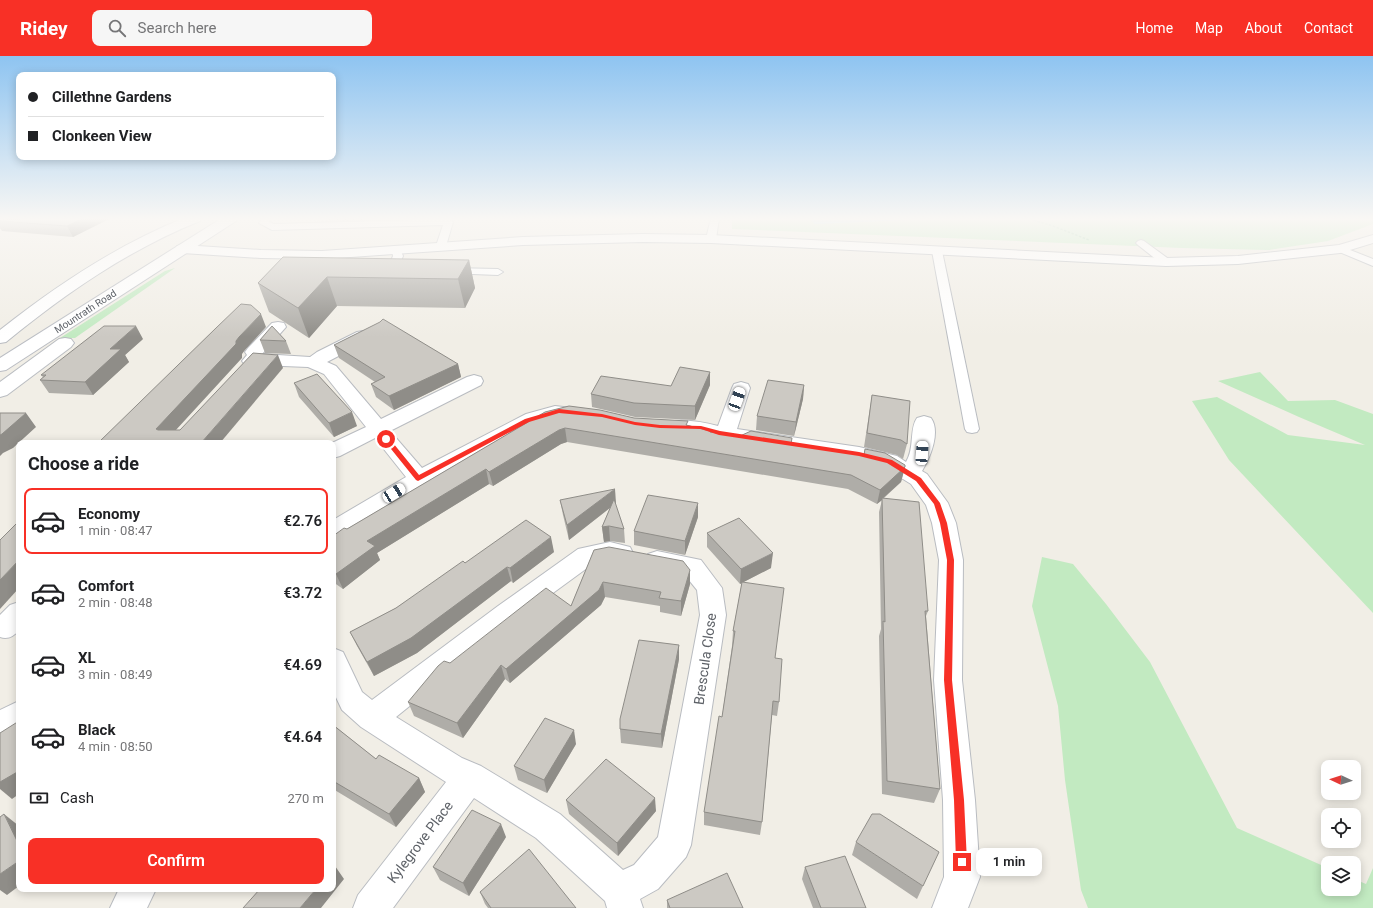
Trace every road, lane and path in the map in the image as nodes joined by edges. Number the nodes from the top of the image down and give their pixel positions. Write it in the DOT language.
graph roads {
  1 [pos="116,258"];
  2 [pos="168,258"];
  3 [pos="397,258"];
  4 [pos="939,258"];
  5 [pos="1078,258"];
  6 [pos="1160,258"];
  7 [pos="1259,258"];
  8 [pos="1361,258"];
  9 [pos="1166,262"];
  10 [pos="1373,263"];
  11 [pos="392,270"];
  12 [pos="407,270"];
  13 [pos="380,271"];
  14 [pos="437,271"];
  15 [pos="498,272"];
  16 [pos="278,327"];
  17 [pos="377,330"];
  18 [pos="0,338"];
  19 [pos="65,342"];
  20 [pos="253,360"];
  21 [pos="2,363"];
  22 [pos="314,363"];
  23 [pos="238,376"];
  24 [pos="474,381"];
  25 [pos="742,388"];
  26 [pos="0,391"];
  27 [pos="588,414"];
  28 [pos="924,422"];
  29 [pos="648,425"];
  30 [pos="378,428"];
  31 [pos="972,428"];
  32 [pos="725,434"];
  33 [pos="336,449"];
  34 [pos="908,473"];
  35 [pos="418,478"];
  36 [pos="336,529"];
  37 [pos="336,666"];
  38 [pos="16,716"];
  39 [pos="372,718"];
  40 [pos="0,726"];
  41 [pos="470,777"];
  42 [pos="136,892"];
  43 [pos="622,899"];
  44 [pos="128,908"];
  45 [pos="371,908"];
  46 [pos="950,908"];
  1 -- 18 [label="street"];
  2 -- 21 [label="street, Mountrath Road"];
  3 -- 11 [label="lane"];
  4 -- 31 [label="lane"];
  5 -- 9 [label="street"];
  6 -- 9 [label="lane"];
  7 -- 9 [label="street"];
  8 -- 10 [label="lane"];
  11 -- 12 [label="lane"];
  11 -- 13 [label="lane"];
  14 -- 15 [label="lane"];
  16 -- 20 [label="street"];
  17 -- 22 [label="street"];
  19 -- 26 [label="street"];
  20 -- 22 [label="street"];
  20 -- 23 [label="street"];
  22 -- 30 [label="street"];
  24 -- 30 [label="street"];
  25 -- 32 [label="street"];
  27 -- 35 [label="street"];
  28 -- 34 [label="street"];
  29 -- 32 [label="street"];
  30 -- 33 [label="street"];
  30 -- 35 [label="street"];
  32 -- 34 [label="street"];
  34 -- 46 [label="street"];
  35 -- 36 [label="street"];
  37 -- 39 [label="street, Brescula Close"];
  38 -- 40 [label="street"];
  39 -- 41 [label="street, Brescula Close"];
  39 -- 43 [label="street, Brescula Close"];
  41 -- 43 [label="street, Brescula Close"];
  41 -- 45 [label="street, Kylegrove Place"];
  42 -- 44 [label="street"];
}
